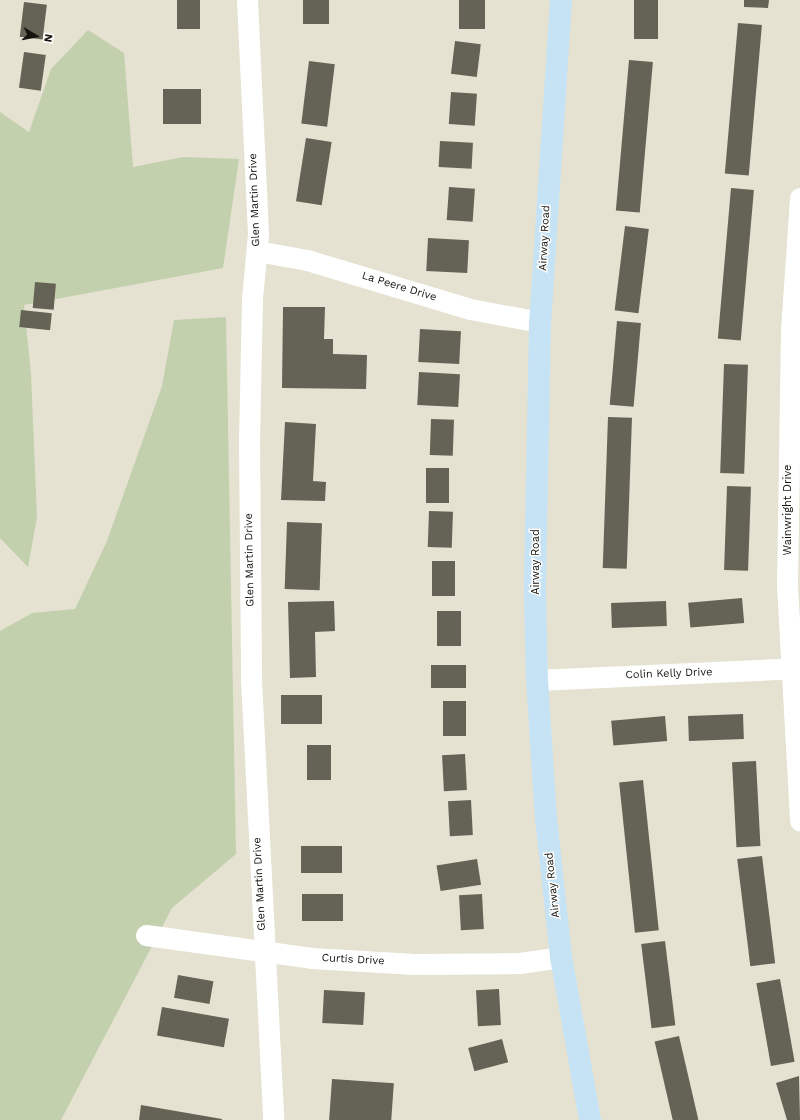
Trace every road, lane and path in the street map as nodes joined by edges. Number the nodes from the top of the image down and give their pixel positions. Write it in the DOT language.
graph roads {
  1 [pos="246,0"];
  2 [pos="561,0"];
  3 [pos="800,198"];
  4 [pos="257,251"];
  5 [pos="798,253"];
  6 [pos="540,322"];
  7 [pos="795,668"];
  8 [pos="537,680"];
  9 [pos="800,821"];
  10 [pos="146,936"];
  11 [pos="263,952"];
  12 [pos="561,957"];
  13 [pos="273,1120"];
  14 [pos="590,1120"];
  1 -- 4 [label="street, Glen Martin Drive"];
  2 -- 6 [label="main road, Airway Road"];
  3 -- 5 [label="street, Wainwright Drive"];
  4 -- 6 [label="street, La Peere Drive"];
  4 -- 11 [label="street, Glen Martin Drive"];
  5 -- 7 [label="street, Wainwright Drive"];
  6 -- 8 [label="main road, Airway Road"];
  7 -- 8 [label="street, Colin Kelly Drive"];
  7 -- 9 [label="street, Wainwright Drive"];
  8 -- 12 [label="main road, Airway Road"];
  10 -- 11 [label="street, Curtis Drive"];
  11 -- 12 [label="street, Curtis Drive"];
  11 -- 13 [label="street, Glen Martin Drive"];
  12 -- 14 [label="main road, Airway Road"];
}
